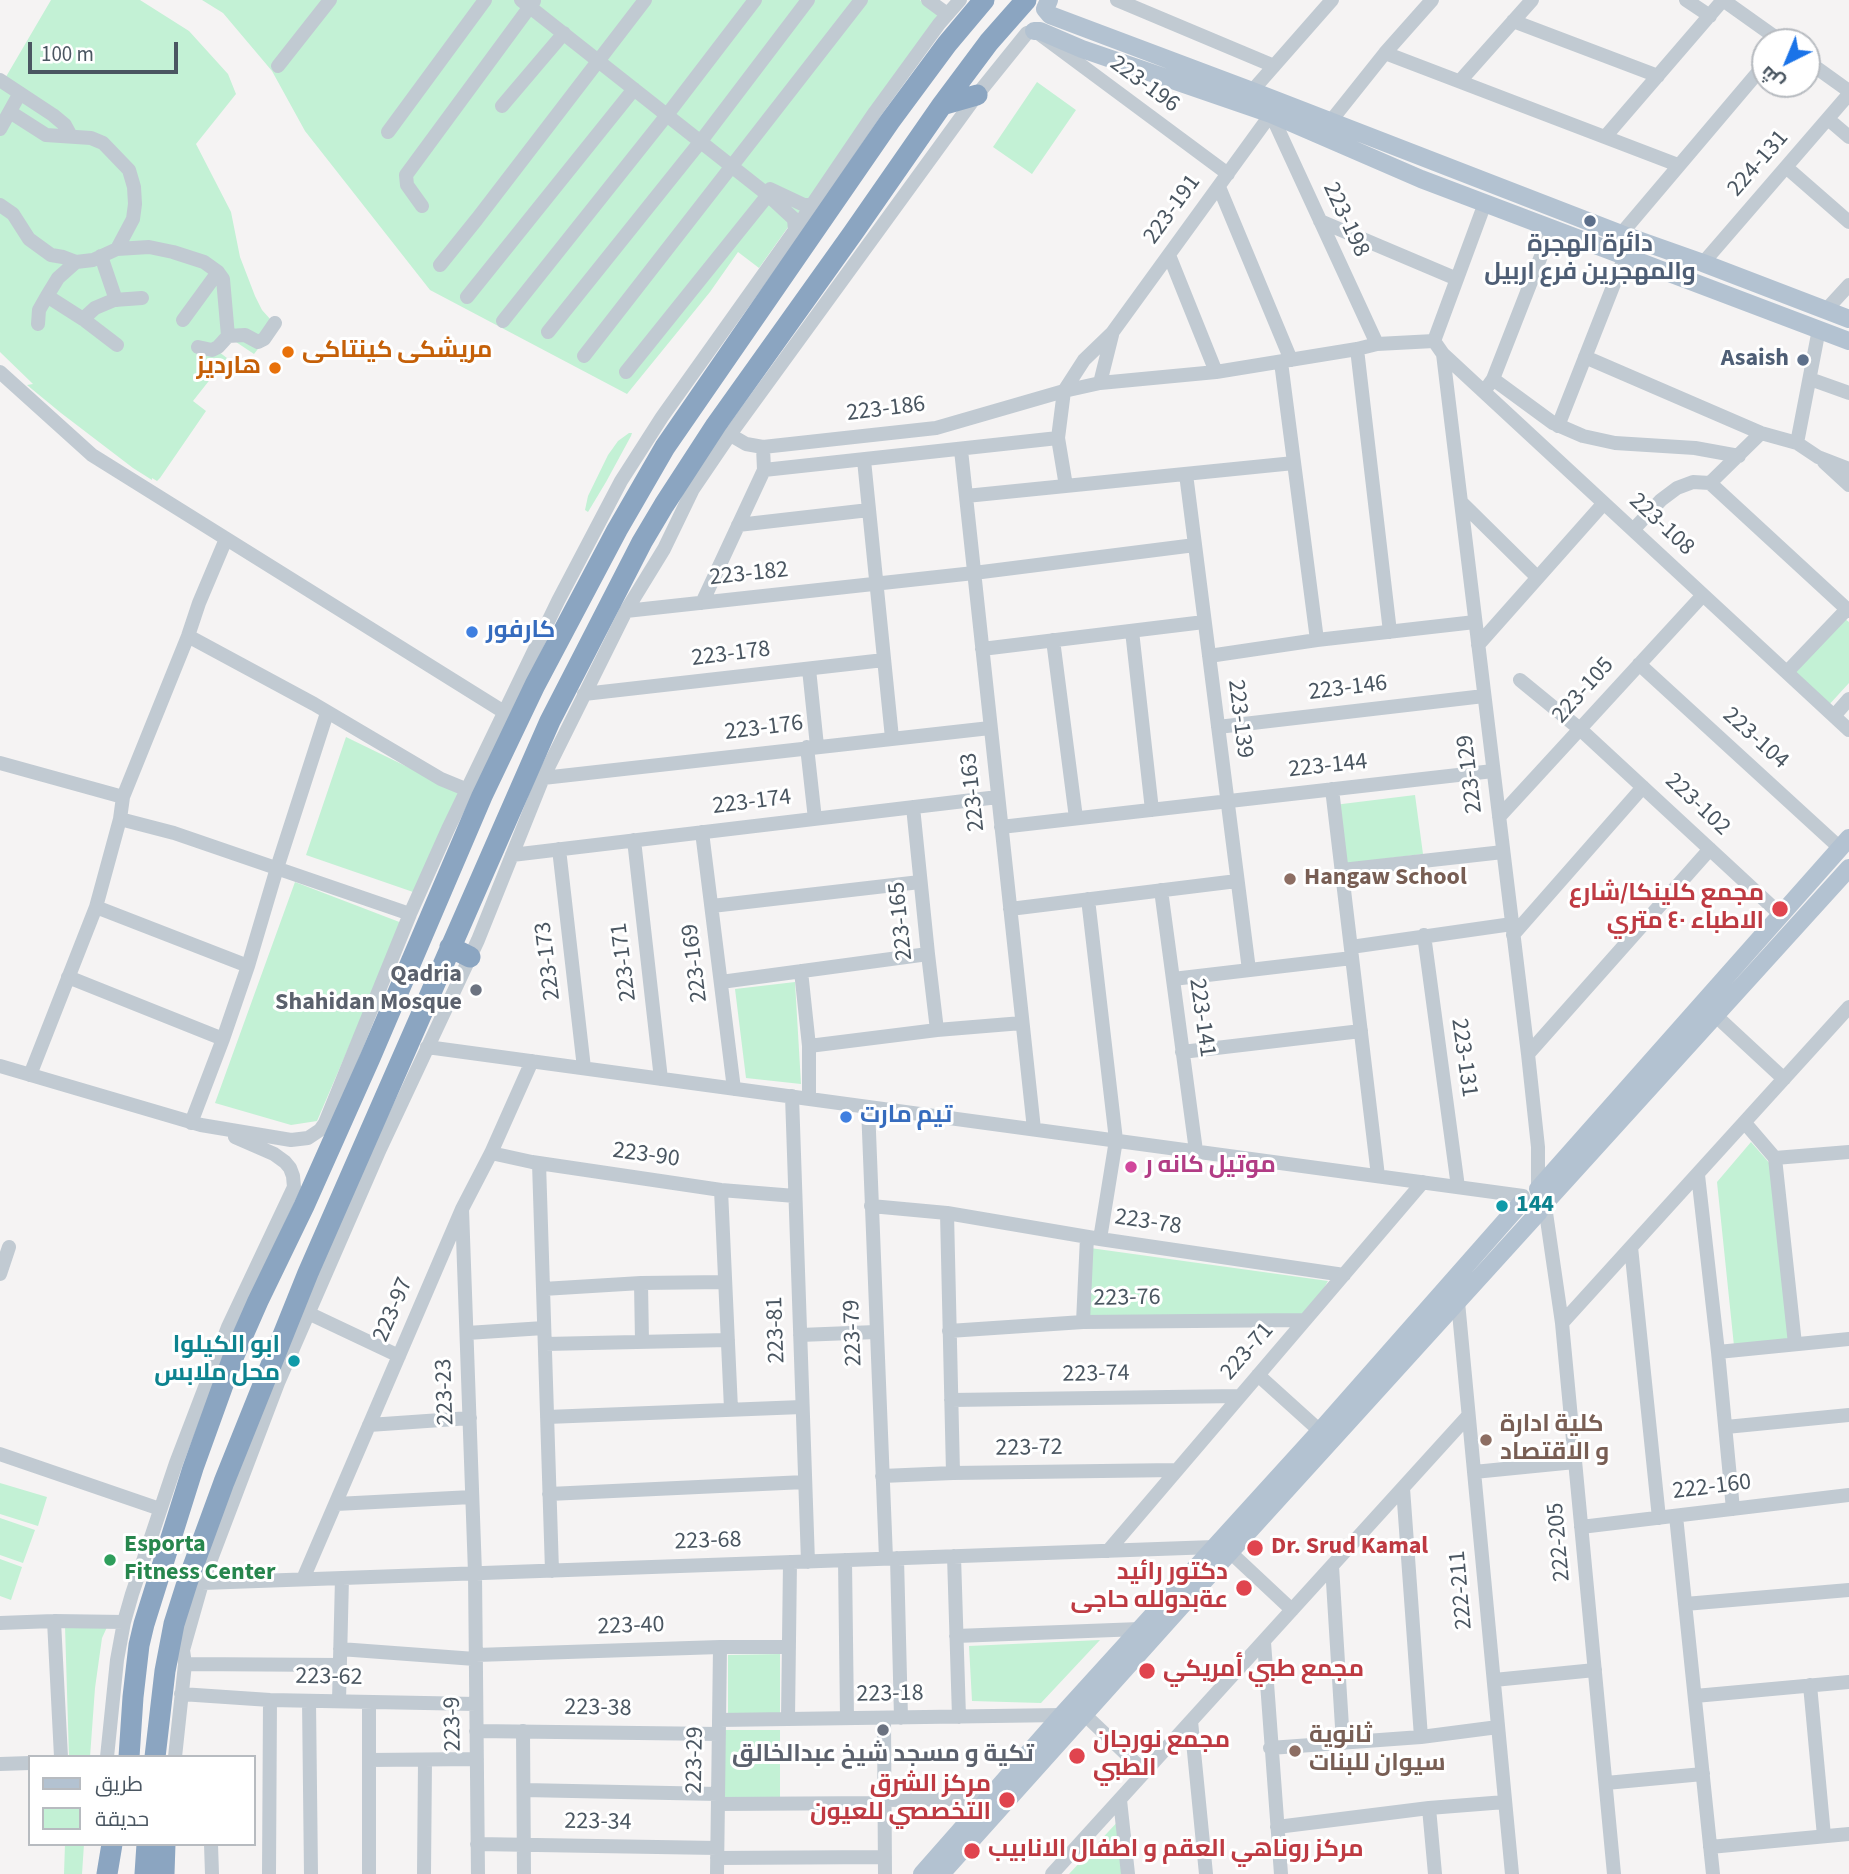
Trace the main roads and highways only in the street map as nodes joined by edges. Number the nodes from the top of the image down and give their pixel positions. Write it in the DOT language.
graph roads {
  1 [pos="984,0"];
  2 [pos="1026,0"];
  3 [pos="1047,5"];
  4 [pos="1034,31"];
  5 [pos="1192,78"];
  6 [pos="977,95"];
  7 [pos="942,105"];
  8 [pos="1427,159"];
  9 [pos="855,173"];
  10 [pos="1421,179"];
  11 [pos="853,233"];
  12 [pos="802,250"];
  13 [pos="793,318"];
  14 [pos="1849,319"];
  15 [pos="1849,341"];
  16 [pos="1845,843"];
  17 [pos="1849,868"];
  18 [pos="450,947"];
  19 [pos="470,957"];
  20 [pos="1536,1201"];
  21 [pos="258,1301"];
  22 [pos="284,1331"];
  23 [pos="189,1462"];
  24 [pos="224,1482"];
  25 [pos="1222,1549"];
  26 [pos="1170,1608"];
  27 [pos="168,1723"];
  28 [pos="129,1755"];
  29 [pos="156,1755"];
  30 [pos="164,1755"];
  31 [pos="112,1846"];
  32 [pos="160,1846"];
  33 [pos="161,1846"];
  34 [pos="948,1870"];
  35 [pos="107,1874"];
  36 [pos="122,1874"];
  37 [pos="145,1874"];
  38 [pos="164,1874"];
  39 [pos="922,1874"];
  1 -- 9 [label="highway"];
  2 -- 7 [label="highway"];
  3 -- 5 [label="main road"];
  4 -- 5 [label="main road"];
  5 -- 8 [label="main road"];
  5 -- 10 [label="main road"];
  6 -- 7 [label="highway"];
  7 -- 11 [label="highway"];
  8 -- 10 [label="main road"];
  8 -- 14 [label="main road"];
  9 -- 11 [label="highway"];
  9 -- 12 [label="highway"];
  10 -- 15 [label="main road"];
  11 -- 13 [label="highway"];
  12 -- 13 [label="highway"];
  12 -- 21 [label="highway"];
  13 -- 18 [label="highway"];
  16 -- 20 [label="main road"];
  17 -- 20 [label="main road"];
  18 -- 19 [label="highway"];
  18 -- 22 [label="highway"];
  20 -- 25 [label="main road"];
  20 -- 25 [label="main road"];
  21 -- 22 [label="highway"];
  21 -- 23 [label="highway"];
  22 -- 24 [label="highway"];
  23 -- 24 [label="highway"];
  23 -- 28 [label="highway"];
  24 -- 27 [label="highway"];
  25 -- 26 [label="main road"];
  26 -- 34 [label="main road"];
  26 -- 39 [label="main road"];
  27 -- 29 [label="highway"];
  27 -- 30 [label="highway"];
  31 -- 35 [label="highway"];
  31 -- 36 [label="highway"];
  32 -- 37 [label="highway"];
  33 -- 38 [label="highway"];
}
